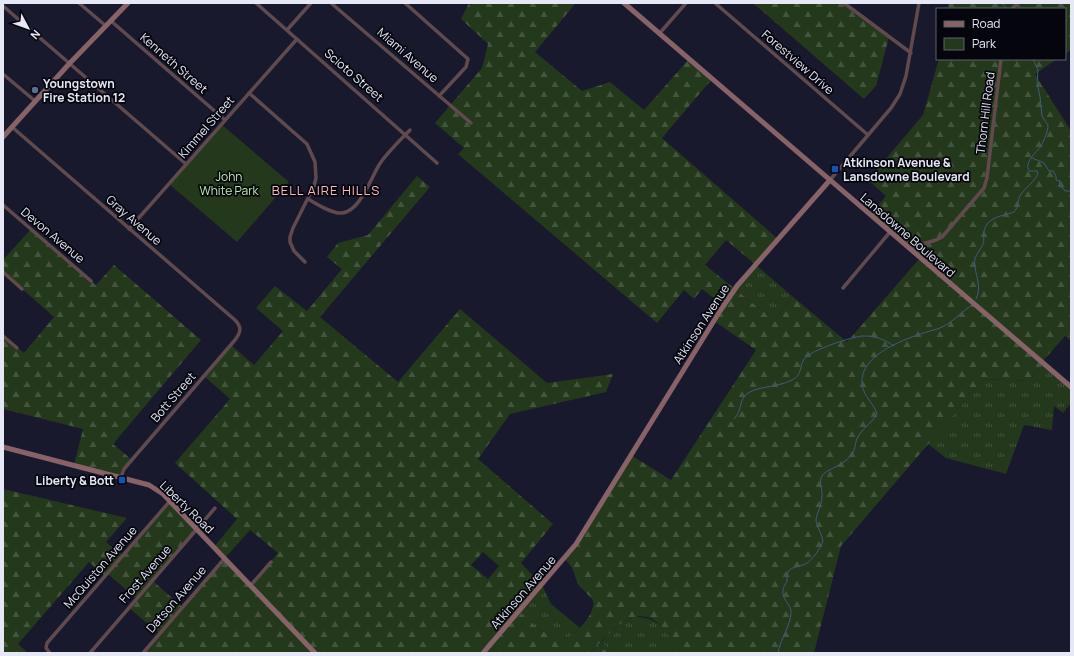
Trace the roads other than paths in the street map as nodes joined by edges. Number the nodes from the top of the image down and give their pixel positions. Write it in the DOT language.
graph roads {
  1 [pos="7,3"];
  2 [pos="79,3"];
  3 [pos="128,3"];
  4 [pos="256,3"];
  5 [pos="311,3"];
  6 [pos="331,3"];
  7 [pos="405,3"];
  8 [pos="624,3"];
  9 [pos="686,3"];
  10 [pos="715,3"];
  11 [pos="844,3"];
  12 [pos="919,3"];
  13 [pos="3,7"];
  14 [pos="111,21"];
  15 [pos="106,26"];
  16 [pos="287,30"];
  17 [pos="659,34"];
  18 [pos="297,39"];
  19 [pos="911,53"];
  20 [pos="1001,60"];
  21 [pos="69,64"];
  22 [pos="3,74"];
  23 [pos="249,93"];
  24 [pos="439,96"];
  25 [pos="35,101"];
  26 [pos="225,120"];
  27 [pos="471,123"];
  28 [pos="12,127"];
  29 [pos="410,130"];
  30 [pos="406,134"];
  31 [pos="868,135"];
  32 [pos="3,137"];
  33 [pos="438,163"];
  34 [pos="186,164"];
  35 [pos="830,180"];
  36 [pos="308,198"];
  37 [pos="3,205"];
  38 [pos="129,228"];
  39 [pos="890,232"];
  40 [pos="909,248"];
  41 [pos="305,262"];
  42 [pos="3,272"];
  43 [pos="91,281"];
  44 [pos="843,288"];
  45 [pos="22,289"];
  46 [pos="240,330"];
  47 [pos="3,336"];
  48 [pos="16,348"];
  49 [pos="1071,387"];
  50 [pos="3,447"];
  51 [pos="121,477"];
  52 [pos="170,501"];
  53 [pos="216,508"];
  54 [pos="197,529"];
  55 [pos="225,558"];
  56 [pos="270,562"];
  57 [pos="251,586"];
  58 [pos="50,653"];
  59 [pos="90,653"];
  60 [pos="143,653"];
  61 [pos="315,653"];
  62 [pos="483,653"];
  1 -- 13 [label="street"];
  2 -- 15 [label="street"];
  3 -- 14 [label="street"];
  4 -- 16 [label="street, Scioto Street"];
  5 -- 16 [label="street"];
  6 -- 24 [label="street, Miami Avenue"];
  7 -- 24 [label="street"];
  8 -- 17 [label="street, Lansdowne Boulevard"];
  9 -- 17 [label="street"];
  10 -- 31 [label="street, Forestview Drive"];
  11 -- 19 [label="street"];
  12 -- 19 [label="street, Atkinson Avenue"];
  13 -- 21 [label="street"];
  14 -- 15 [label="street"];
  14 -- 26 [label="street, Kenneth Street"];
  15 -- 21 [label="street"];
  16 -- 18 [label="street, Scioto Street"];
  17 -- 35 [label="street, Lansdowne Boulevard"];
  18 -- 23 [label="street, Kimmel Street"];
  18 -- 30 [label="street, Scioto Street"];
  19 -- 31 [label="street, Atkinson Avenue"];
  20 -- 40 [label="street, Thorn Hill Road"];
  21 -- 25 [label="street"];
  21 -- 34 [label="street"];
  22 -- 25 [label="street"];
  23 -- 26 [label="street, Kimmel Street"];
  23 -- 36 [label="street"];
  24 -- 27 [label="street, Miami Avenue"];
  25 -- 28 [label="street"];
  26 -- 34 [label="street, Kimmel Street"];
  28 -- 32 [label="street"];
  28 -- 38 [label="street, Gray Avenue"];
  29 -- 30 [label="street"];
  30 -- 33 [label="street, Scioto Street"];
  30 -- 36 [label="street"];
  31 -- 35 [label="street, Atkinson Avenue"];
  34 -- 38 [label="street, Kimmel Street"];
  35 -- 39 [label="street, Lansdowne Boulevard"];
  35 -- 62 [label="street, Atkinson Avenue"];
  36 -- 41 [label="street"];
  37 -- 43 [label="street, Devon Avenue"];
  38 -- 46 [label="street, Gray Avenue"];
  39 -- 40 [label="street, Lansdowne Boulevard"];
  39 -- 44 [label="street"];
  40 -- 49 [label="street, Lansdowne Boulevard"];
  42 -- 45 [label="street"];
  46 -- 51 [label="street, Bott Street"];
  47 -- 48 [label="street"];
  50 -- 51 [label="street, Liberty Road"];
  51 -- 52 [label="street, Liberty Road"];
  52 -- 54 [label="street, Liberty Road"];
  52 -- 58 [label="street, McQuiston Avenue"];
  53 -- 54 [label="street, Frost Avenue"];
  54 -- 55 [label="street, Liberty Road"];
  54 -- 59 [label="street, Frost Avenue"];
  55 -- 57 [label="street, Liberty Road"];
  55 -- 60 [label="street, Datson Avenue"];
  56 -- 57 [label="street"];
  57 -- 61 [label="street, Liberty Road"];
}
